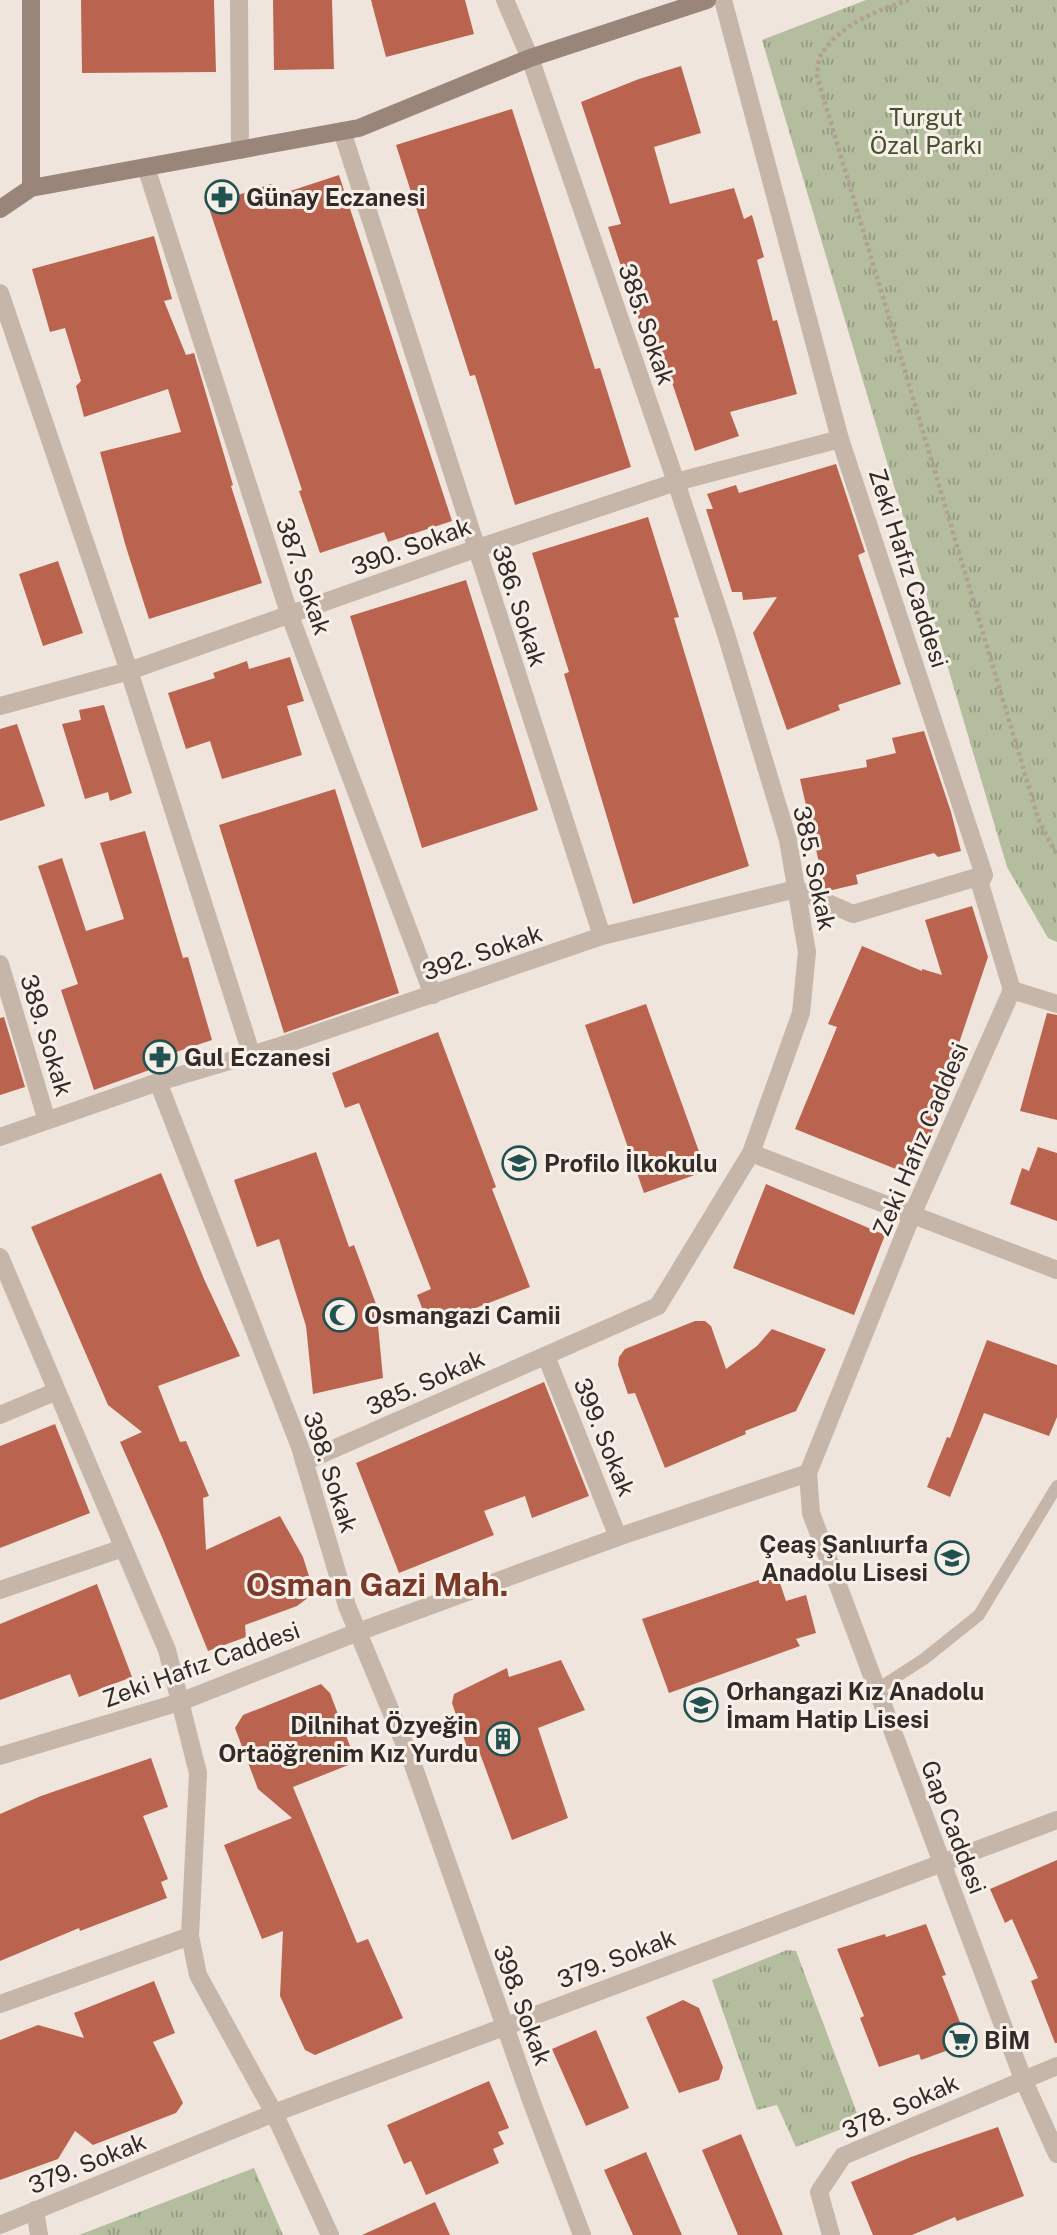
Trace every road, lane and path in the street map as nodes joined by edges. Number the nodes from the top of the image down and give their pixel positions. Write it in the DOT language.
graph roads {
  1 [pos="31,0"];
  2 [pos="239,0"];
  3 [pos="505,0"];
  4 [pos="707,0"];
  5 [pos="723,0"];
  6 [pos="909,0"];
  7 [pos="530,58"];
  8 [pos="342,131"];
  9 [pos="240,150"];
  10 [pos="146,167"];
  11 [pos="31,188"];
  12 [pos="0,209"];
  13 [pos="0,293"];
  14 [pos="840,439"];
  15 [pos="676,482"];
  16 [pos="475,549"];
  17 [pos="290,615"];
  18 [pos="129,671"];
  19 [pos="0,706"];
  20 [pos="1057,855"];
  21 [pos="984,875"];
  22 [pos="796,889"];
  23 [pos="602,936"];
  24 [pos="0,964"];
  25 [pos="1012,990"];
  26 [pos="433,995"];
  27 [pos="1057,1004"];
  28 [pos="251,1054"];
  29 [pos="158,1082"];
  30 [pos="47,1121"];
  31 [pos="0,1138"];
  32 [pos="751,1153"];
  33 [pos="912,1215"];
  34 [pos="0,1257"];
  35 [pos="1057,1270"];
  36 [pos="546,1356"];
  37 [pos="57,1391"];
  38 [pos="0,1415"];
  39 [pos="304,1462"];
  40 [pos="808,1473"];
  41 [pos="1057,1486"];
  42 [pos="618,1537"];
  43 [pos="123,1548"];
  44 [pos="0,1590"];
  45 [pos="358,1632"];
  46 [pos="876,1690"];
  47 [pos="180,1702"];
  48 [pos="0,1756"];
  49 [pos="1057,1819"];
  50 [pos="941,1862"];
  51 [pos="190,1936"];
  52 [pos="0,2004"];
  53 [pos="505,2026"];
  54 [pos="1057,2066"];
  55 [pos="1023,2079"];
  56 [pos="274,2113"];
  57 [pos="1057,2154"];
  58 [pos="35,2210"];
  59 [pos="0,2225"];
  60 [pos="39,2235"];
  61 [pos="330,2235"];
  62 [pos="582,2235"];
  63 [pos="831,2235"];
  1 -- 11 [label="main road"];
  2 -- 9 [label="street"];
  3 -- 7 [label="street, 385. Sokak"];
  4 -- 7 [label="main road"];
  5 -- 14 [label="street, Zeki Hafız Caddesi"];
  6 -- 20 [label="path"];
  7 -- 8 [label="main road"];
  7 -- 15 [label="street, 385. Sokak"];
  8 -- 9 [label="main road"];
  8 -- 16 [label="street, 386. Sokak"];
  9 -- 10 [label="main road"];
  10 -- 11 [label="main road"];
  10 -- 17 [label="street, 387. Sokak"];
  11 -- 12 [label="main road"];
  13 -- 18 [label="street"];
  14 -- 15 [label="street, 390. Sokak"];
  14 -- 21 [label="street, Zeki Hafız Caddesi"];
  15 -- 16 [label="street, 390. Sokak"];
  15 -- 22 [label="street, 385. Sokak"];
  16 -- 17 [label="street, 390. Sokak"];
  16 -- 23 [label="street, 386. Sokak"];
  17 -- 18 [label="street, 390. Sokak"];
  17 -- 26 [label="street, 387. Sokak"];
  18 -- 19 [label="street, 390. Sokak"];
  18 -- 28 [label="street"];
  21 -- 22 [label="street"];
  21 -- 25 [label="street, Zeki Hafız Caddesi"];
  22 -- 23 [label="street, 392. Sokak"];
  22 -- 32 [label="street, 385. Sokak"];
  23 -- 26 [label="street, 392. Sokak"];
  24 -- 30 [label="street, 389. Sokak"];
  25 -- 27 [label="street"];
  25 -- 33 [label="street, Zeki Hafız Caddesi"];
  26 -- 28 [label="street, 392. Sokak"];
  28 -- 29 [label="street, 392. Sokak"];
  29 -- 30 [label="street, 392. Sokak"];
  29 -- 39 [label="street, 398. Sokak"];
  30 -- 31 [label="street, 392. Sokak"];
  32 -- 33 [label="street"];
  32 -- 36 [label="street, 385. Sokak"];
  33 -- 35 [label="street"];
  33 -- 40 [label="street, Zeki Hafız Caddesi"];
  34 -- 37 [label="street"];
  36 -- 39 [label="street, 385. Sokak"];
  36 -- 42 [label="street, 399. Sokak"];
  37 -- 38 [label="street"];
  37 -- 43 [label="street"];
  39 -- 45 [label="street, 398. Sokak"];
  40 -- 42 [label="street, Zeki Hafız Caddesi"];
  40 -- 46 [label="street, Gap Caddesi"];
  41 -- 46 [label="lane"];
  42 -- 45 [label="street, Zeki Hafız Caddesi"];
  43 -- 44 [label="street"];
  43 -- 47 [label="street"];
  45 -- 47 [label="street, Zeki Hafız Caddesi"];
  45 -- 53 [label="street, 398. Sokak"];
  46 -- 50 [label="street, Gap Caddesi"];
  47 -- 48 [label="street, Zeki Hafız Caddesi"];
  47 -- 51 [label="street"];
  49 -- 50 [label="street, 379. Sokak"];
  50 -- 53 [label="street, 379. Sokak"];
  50 -- 55 [label="street, Gap Caddesi"];
  51 -- 52 [label="street"];
  51 -- 56 [label="street"];
  53 -- 56 [label="street, 379. Sokak"];
  53 -- 62 [label="street, 398. Sokak"];
  54 -- 55 [label="street, 378. Sokak"];
  55 -- 57 [label="street, Gap Caddesi"];
  55 -- 63 [label="street, 378. Sokak"];
  56 -- 58 [label="street, 379. Sokak"];
  56 -- 61 [label="street"];
  58 -- 59 [label="street, 379. Sokak"];
  58 -- 60 [label="street"];
}
